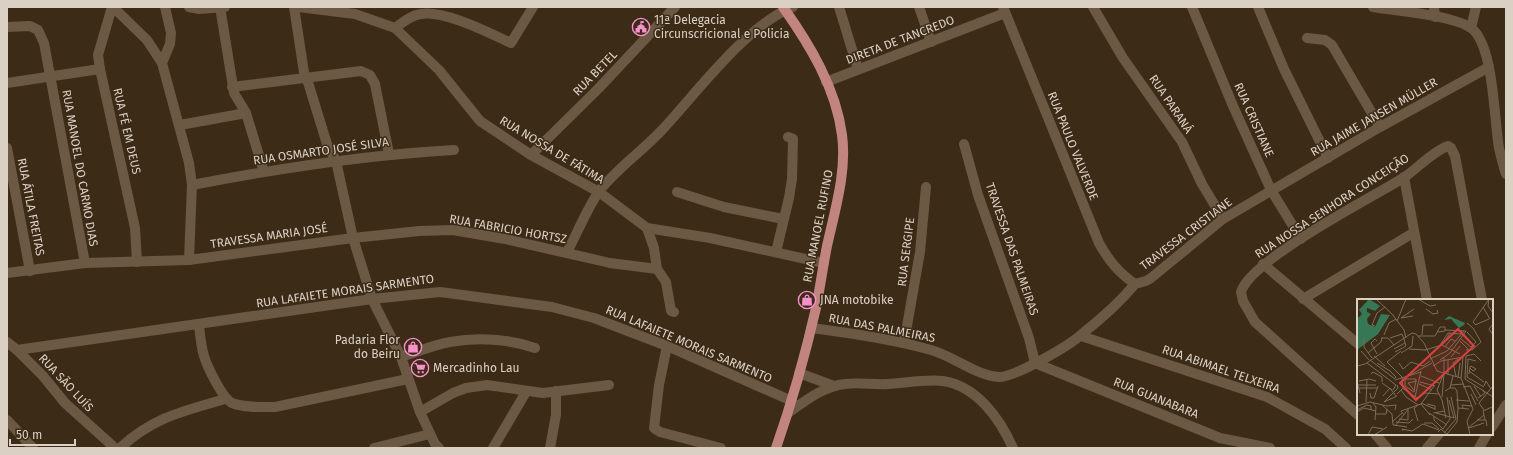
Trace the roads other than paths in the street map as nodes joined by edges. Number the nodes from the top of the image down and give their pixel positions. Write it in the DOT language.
graph roads {
  1 [pos="113,7"];
  2 [pos="165,7"];
  3 [pos="189,7"];
  4 [pos="220,7"];
  5 [pos="225,7"];
  6 [pos="294,7"];
  7 [pos="298,7"];
  8 [pos="533,7"];
  9 [pos="675,7"];
  10 [pos="839,7"];
  11 [pos="919,7"];
  12 [pos="1093,7"];
  13 [pos="1192,7"];
  14 [pos="1258,7"];
  15 [pos="1373,7"];
  16 [pos="1476,7"];
  17 [pos="787,8"];
  18 [pos="1388,8"];
  19 [pos="1004,10"];
  20 [pos="1435,12"];
  21 [pos="7,27"];
  22 [pos="395,28"];
  23 [pos="1471,28"];
  24 [pos="1307,38"];
  25 [pos="931,42"];
  26 [pos="162,63"];
  27 [pos="1489,67"];
  28 [pos="100,69"];
  29 [pos="858,70"];
  30 [pos="50,77"];
  31 [pos="306,79"];
  32 [pos="826,82"];
  33 [pos="7,83"];
  34 [pos="232,87"];
  35 [pos="246,113"];
  36 [pos="180,125"];
  37 [pos="1380,127"];
  38 [pos="788,137"];
  39 [pos="964,144"];
  40 [pos="7,148"];
  41 [pos="454,150"];
  42 [pos="389,154"];
  43 [pos="531,155"];
  44 [pos="1328,158"];
  45 [pos="336,161"];
  46 [pos="264,172"];
  47 [pos="1506,174"];
  48 [pos="1404,177"];
  49 [pos="192,185"];
  50 [pos="926,187"];
  51 [pos="1271,190"];
  52 [pos="599,192"];
  53 [pos="677,192"];
  54 [pos="783,219"];
  55 [pos="1223,219"];
  56 [pos="647,228"];
  57 [pos="1413,233"];
  58 [pos="353,238"];
  59 [pos="1301,239"];
  60 [pos="567,252"];
  61 [pos="776,252"];
  62 [pos="190,260"];
  63 [pos="137,262"];
  64 [pos="824,262"];
  65 [pos="85,264"];
  66 [pos="1263,264"];
  67 [pos="657,269"];
  68 [pos="30,271"];
  69 [pos="7,273"];
  70 [pos="1135,284"];
  71 [pos="372,299"];
  72 [pos="1302,299"];
  73 [pos="1427,299"];
  74 [pos="1482,299"];
  75 [pos="674,312"];
  76 [pos="199,325"];
  77 [pos="811,328"];
  78 [pos="1081,336"];
  79 [pos="7,342"];
  80 [pos="904,343"];
  81 [pos="1357,343"];
  82 [pos="667,346"];
  83 [pos="535,348"];
  84 [pos="17,350"];
  85 [pos="401,357"];
  86 [pos="1035,363"];
  87 [pos="799,373"];
  88 [pos="408,379"];
  89 [pos="609,385"];
  90 [pos="834,386"];
  91 [pos="556,391"];
  92 [pos="526,392"];
  93 [pos="225,399"];
  94 [pos="792,401"];
  95 [pos="1506,405"];
  96 [pos="420,412"];
  97 [pos="788,413"];
  98 [pos="1357,413"];
  99 [pos="7,420"];
  100 [pos="1493,425"];
  101 [pos="430,434"];
  102 [pos="1376,435"];
  103 [pos="1438,435"];
  104 [pos="1487,435"];
  105 [pos="1342,447"];
  106 [pos="33,448"];
  107 [pos="114,448"];
  108 [pos="120,448"];
  109 [pos="374,448"];
  110 [pos="439,448"];
  111 [pos="493,448"];
  112 [pos="550,448"];
  113 [pos="721,448"];
  114 [pos="776,448"];
  115 [pos="1014,448"];
  116 [pos="1270,448"];
  117 [pos="1387,448"];
  118 [pos="1430,448"];
  119 [pos="1479,448"];
  1 -- 26 [label="street"];
  1 -- 28 [label="street, RUA FÉ EM DEUS"];
  2 -- 26 [label="street"];
  3 -- 4 [label="street"];
  4 -- 5 [label="street"];
  4 -- 34 [label="street"];
  6 -- 31 [label="street"];
  7 -- 22 [label="street, RUA NOSSA DE FÁTIMA"];
  8 -- 22 [label="street"];
  9 -- 43 [label="street, RUA BETEL"];
  10 -- 29 [label="street"];
  11 -- 25 [label="street"];
  12 -- 55 [label="street, RUA PARANÁ"];
  13 -- 51 [label="street, RUA CRISTIANE"];
  14 -- 44 [label="street"];
  15 -- 18 [label="street"];
  16 -- 23 [label="street"];
  17 -- 32 [label="main road, RUA MANOEL RUFINO"];
  17 -- 52 [label="street"];
  18 -- 20 [label="street"];
  19 -- 25 [label="street, DIRETA DE TANCREDO"];
  19 -- 70 [label="street, RUA PAULO VALVERDE"];
  20 -- 23 [label="street"];
  21 -- 30 [label="street, RUA MANOEL DO CARMO DIAS"];
  22 -- 43 [label="street, RUA NOSSA DE FÁTIMA"];
  23 -- 27 [label="street"];
  24 -- 37 [label="street"];
  25 -- 29 [label="street, DIRETA DE TANCREDO"];
  26 -- 36 [label="street"];
  27 -- 37 [label="street, RUA JAIME JANSEN MÜLLER"];
  27 -- 47 [label="street"];
  28 -- 30 [label="street"];
  28 -- 63 [label="street, RUA FÉ EM DEUS"];
  29 -- 32 [label="street, DIRETA DE TANCREDO"];
  30 -- 33 [label="street"];
  30 -- 65 [label="street, RUA MANOEL DO CARMO DIAS"];
  31 -- 34 [label="street"];
  31 -- 42 [label="street"];
  31 -- 45 [label="street"];
  32 -- 64 [label="main road, RUA MANOEL RUFINO"];
  34 -- 35 [label="street"];
  35 -- 36 [label="street"];
  35 -- 46 [label="street"];
  36 -- 49 [label="street"];
  37 -- 44 [label="street, RUA JAIME JANSEN MÜLLER"];
  38 -- 54 [label="street"];
  39 -- 86 [label="street, TRAVESSA DAS PALMEIRAS"];
  40 -- 68 [label="street, RUA ÁTILA FREITAS"];
  41 -- 42 [label="street, RUA OSMARTO JOSÉ SILVA"];
  42 -- 45 [label="street, RUA OSMARTO JOSÉ SILVA"];
  43 -- 52 [label="street, RUA NOSSA DE FÁTIMA"];
  44 -- 51 [label="street, RUA JAIME JANSEN MÜLLER"];
  45 -- 46 [label="street, RUA OSMARTO JOSÉ SILVA"];
  45 -- 58 [label="street"];
  46 -- 49 [label="street, RUA OSMARTO JOSÉ SILVA"];
  48 -- 57 [label="street"];
  48 -- 59 [label="street, RUA NOSSA SENHORA CONCEIÇÃO"];
  48 -- 74 [label="street, RUA NOSSA SENHORA CONCEIÇÃO"];
  49 -- 62 [label="street"];
  50 -- 80 [label="street, RUA SERGIPE"];
  51 -- 55 [label="street, TRAVESSA CRISTIANE"];
  51 -- 59 [label="street, RUA CRISTIANE"];
  52 -- 56 [label="street, RUA NOSSA DE FÁTIMA"];
  52 -- 60 [label="street"];
  53 -- 54 [label="street"];
  54 -- 61 [label="street"];
  55 -- 70 [label="street, TRAVESSA CRISTIANE"];
  56 -- 61 [label="street, RUA NOSSA DE FÁTIMA"];
  56 -- 67 [label="street"];
  57 -- 72 [label="street"];
  57 -- 73 [label="street"];
  58 -- 60 [label="street, RUA FABRICIO HORTSZ"];
  58 -- 62 [label="street, TRAVESSA MARIA JOSÉ"];
  58 -- 71 [label="street"];
  59 -- 66 [label="street, RUA NOSSA SENHORA CONCEIÇÃO"];
  60 -- 67 [label="street, RUA FABRICIO HORTSZ"];
  61 -- 64 [label="street, RUA NOSSA DE FÁTIMA"];
  62 -- 63 [label="street, TRAVESSA MARIA JOSÉ"];
  63 -- 65 [label="street, TRAVESSA MARIA JOSÉ"];
  64 -- 77 [label="main road, RUA MANOEL RUFINO"];
  65 -- 68 [label="street, TRAVESSA MARIA JOSÉ"];
  66 -- 72 [label="street"];
  66 -- 98 [label="street, RUA NOSSA SENHORA CONCEIÇÃO"];
  67 -- 75 [label="street"];
  68 -- 69 [label="street, TRAVESSA MARIA JOSÉ"];
  70 -- 78 [label="street, RUA DAS PALMEIRAS"];
  71 -- 76 [label="street, RUA LAFAIETE MORAIS SARMENTO"];
  71 -- 82 [label="street, RUA LAFAIETE MORAIS SARMENTO"];
  71 -- 85 [label="street"];
  72 -- 81 [label="street"];
  76 -- 84 [label="street, RUA LAFAIETE MORAIS SARMENTO"];
  76 -- 93 [label="street"];
  77 -- 80 [label="street, RUA DAS PALMEIRAS"];
  77 -- 87 [label="main road, RUA MANOEL RUFINO"];
  78 -- 86 [label="street, RUA DAS PALMEIRAS"];
  78 -- 105 [label="street, RUA ABIMAEL TELXEIRA"];
  79 -- 84 [label="street"];
  80 -- 86 [label="street, RUA DAS PALMEIRAS"];
  82 -- 94 [label="street, RUA LAFAIETE MORAIS SARMENTO"];
  82 -- 113 [label="street"];
  83 -- 85 [label="street"];
  84 -- 107 [label="street, RUA SÃO LUÍS"];
  85 -- 88 [label="street"];
  86 -- 116 [label="street, RUA GUANABARA"];
  87 -- 90 [label="street"];
  87 -- 94 [label="main road, RUA MANOEL RUFINO"];
  88 -- 93 [label="street"];
  88 -- 96 [label="street"];
  89 -- 91 [label="street"];
  90 -- 97 [label="street"];
  90 -- 115 [label="street"];
  91 -- 92 [label="street"];
  91 -- 112 [label="street"];
  92 -- 96 [label="street"];
  92 -- 111 [label="street"];
  93 -- 108 [label="street"];
  94 -- 97 [label="main road, RUA MANOEL RUFINO"];
  95 -- 100 [label="street"];
  96 -- 101 [label="street"];
  97 -- 114 [label="main road, RUA MANOEL RUFINO"];
  99 -- 106 [label="street"];
  101 -- 109 [label="street"];
  101 -- 110 [label="street"];
  102 -- 117 [label="street"];
  103 -- 118 [label="street"];
  104 -- 119 [label="street"];
}
